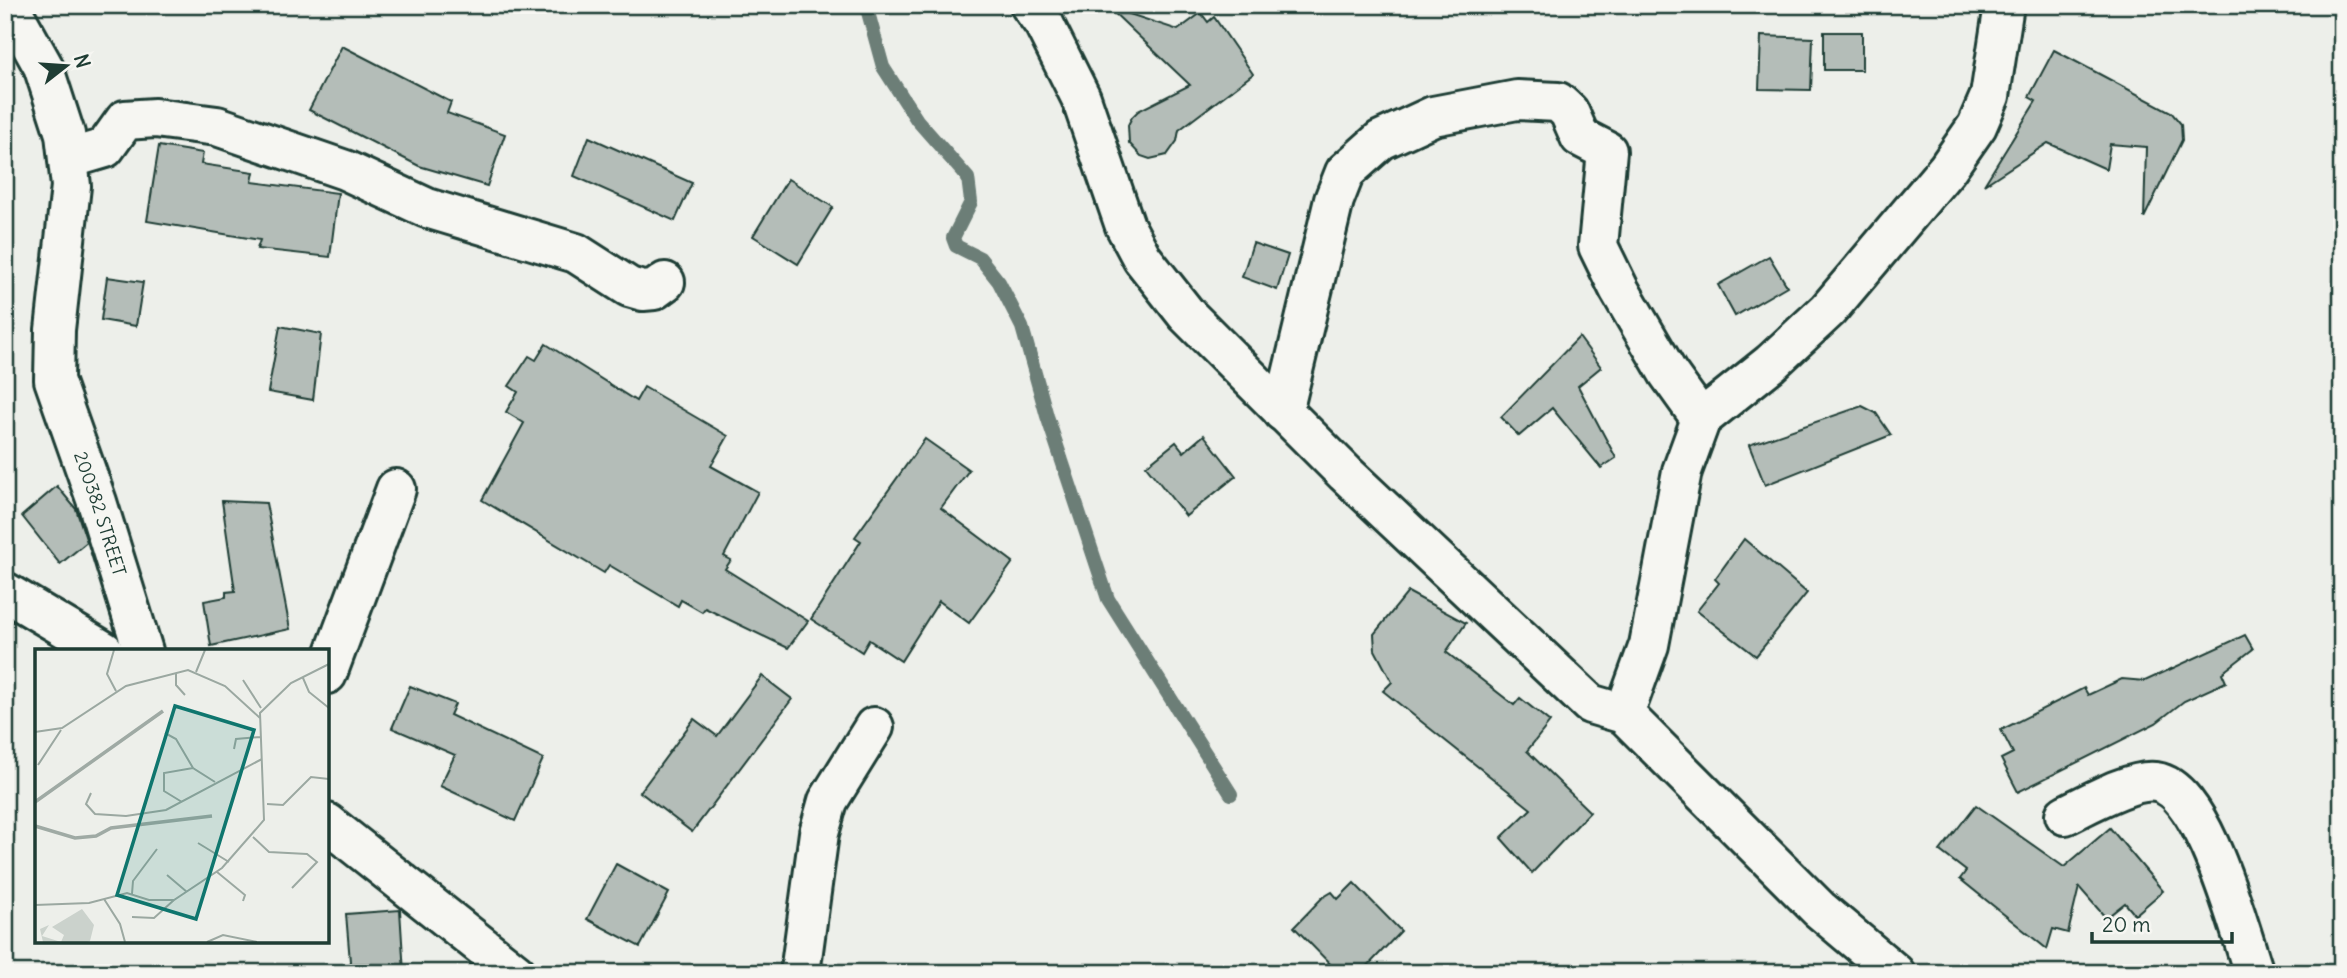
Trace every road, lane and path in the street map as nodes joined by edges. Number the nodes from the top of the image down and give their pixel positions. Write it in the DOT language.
graph roads {
  1 [pos="9,5"];
  2 [pos="1030,5"];
  3 [pos="2004,5"];
  4 [pos="68,159"];
  5 [pos="665,282"];
  6 [pos="1283,412"];
  7 [pos="1701,419"];
  8 [pos="396,489"];
  9 [pos="5,592"];
  10 [pos="101,649"];
  11 [pos="142,649"];
  12 [pos="329,669"];
  13 [pos="1623,714"];
  14 [pos="874,727"];
  15 [pos="2065,815"];
  16 [pos="329,825"];
  17 [pos="516,973"];
  18 [pos="800,973"];
  19 [pos="1895,973"];
  20 [pos="2254,973"];
  1 -- 4 [label="street"];
  2 -- 6 [label="street"];
  3 -- 7 [label="street"];
  4 -- 5 [label="street"];
  4 -- 11 [label="street, 200382 STREET"];
  6 -- 7 [label="street"];
  6 -- 13 [label="street"];
  7 -- 13 [label="street"];
  8 -- 12 [label="street"];
  9 -- 10 [label="street"];
  13 -- 19 [label="street"];
  14 -- 18 [label="street"];
  15 -- 20 [label="street"];
  16 -- 17 [label="street"];
}
